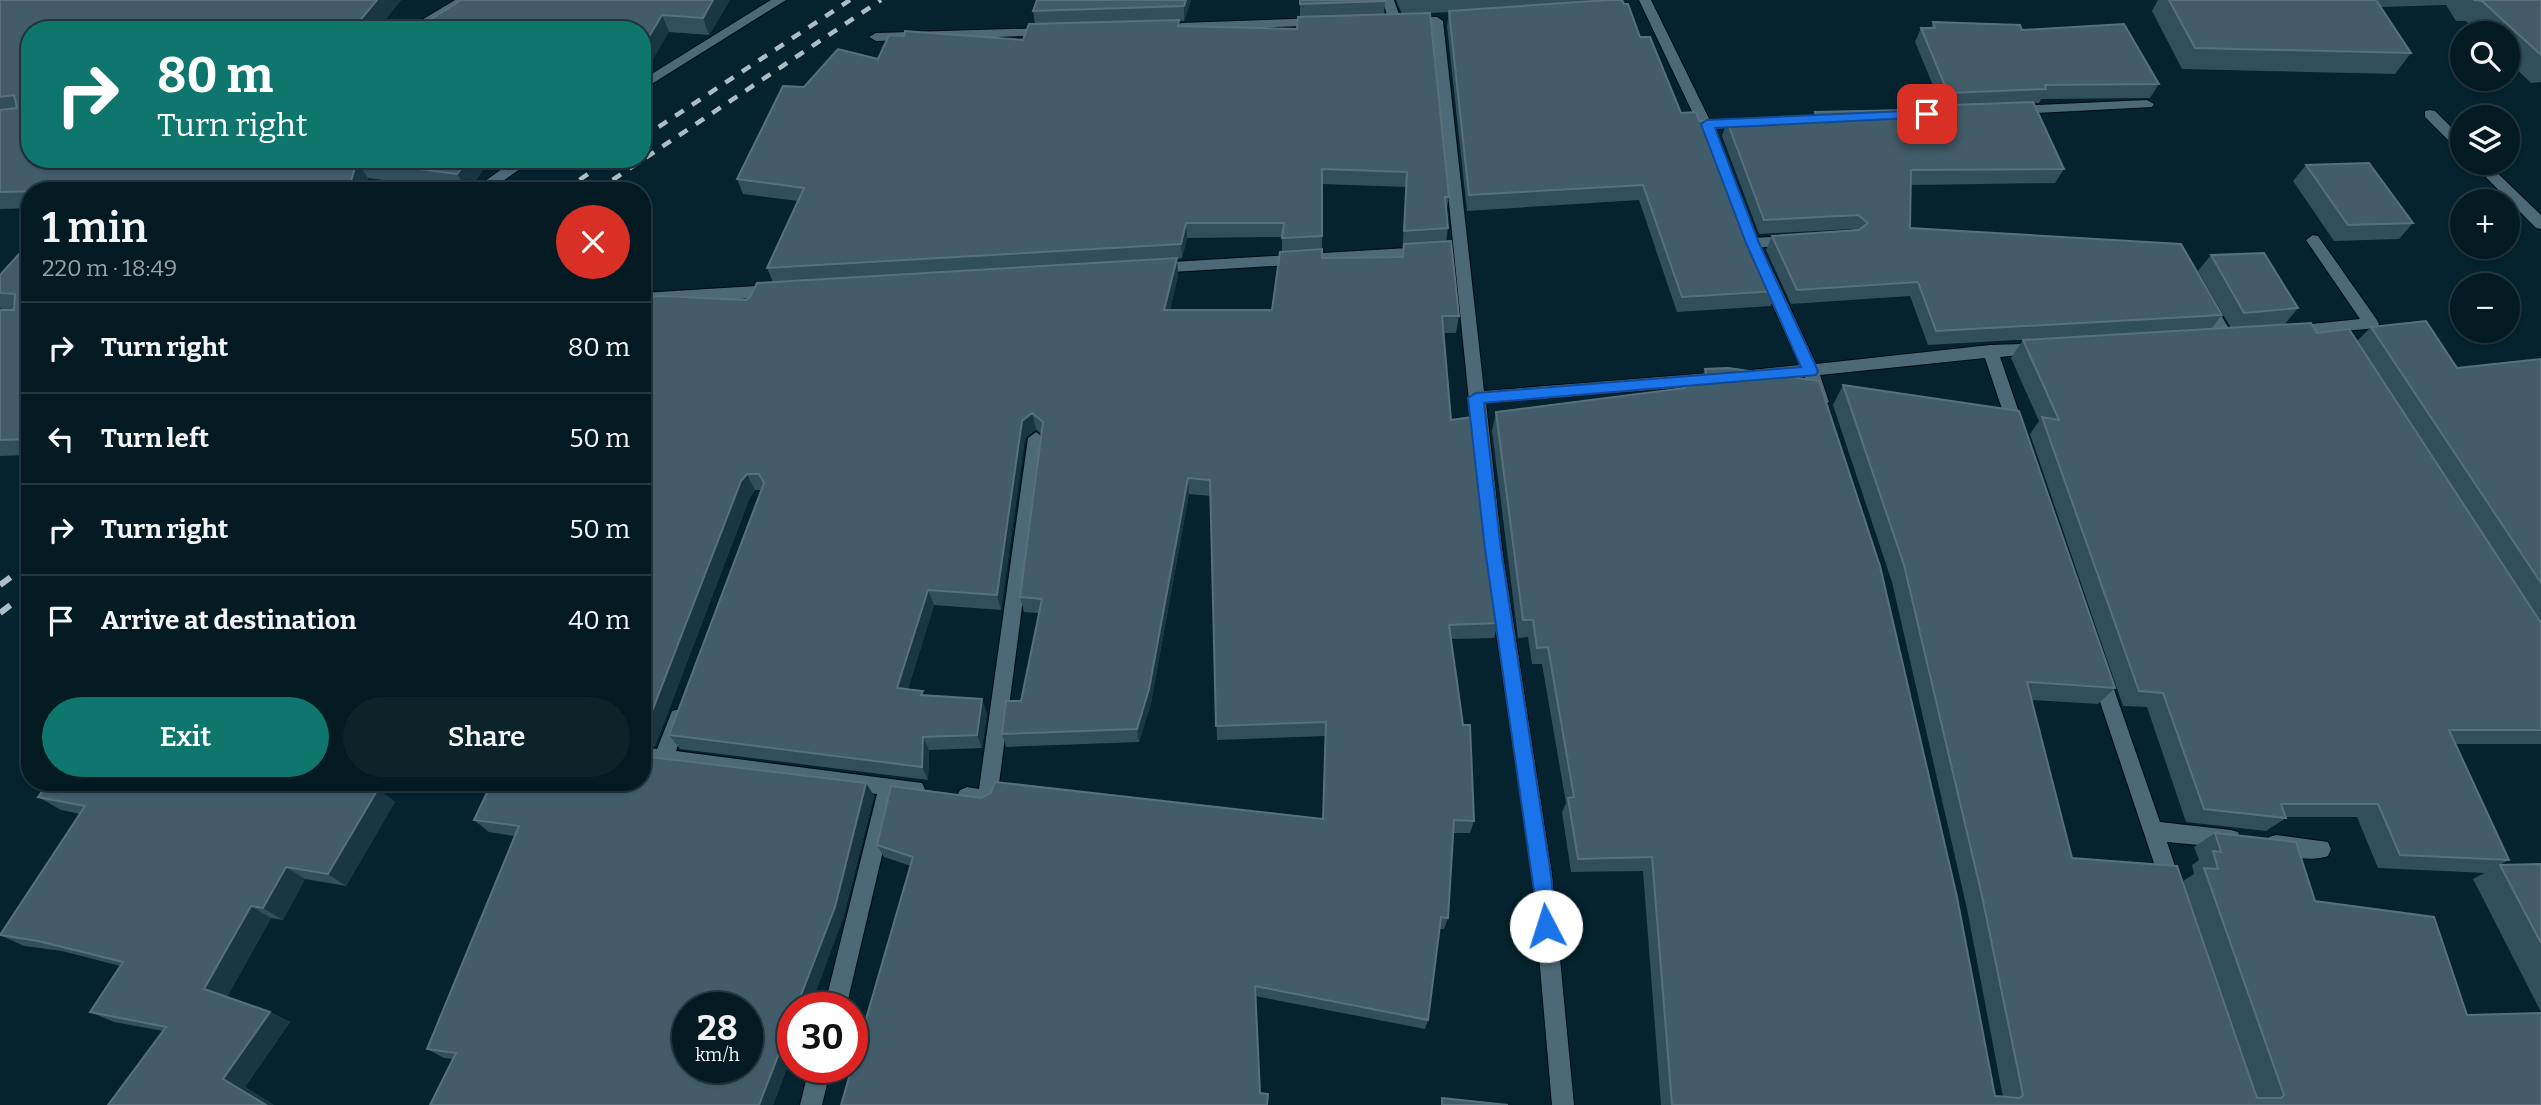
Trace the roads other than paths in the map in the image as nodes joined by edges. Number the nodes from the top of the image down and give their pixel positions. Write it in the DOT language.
graph roads {
  1 [pos="464,0"];
  2 [pos="780,0"];
  3 [pos="1388,0"];
  4 [pos="1642,4"];
  5 [pos="427,21"];
  6 [pos="1340,22"];
  7 [pos="1163,28"];
  8 [pos="1067,31"];
  9 [pos="876,37"];
  10 [pos="651,80"];
  11 [pos="2147,104"];
  12 [pos="1996,111"];
  13 [pos="2430,114"];
  14 [pos="2450,134"];
  15 [pos="1721,160"];
  16 [pos="513,168"];
  17 [pos="2491,175"];
  18 [pos="492,182"];
  19 [pos="2541,224"];
  20 [pos="1802,240"];
  21 [pos="2314,240"];
  22 [pos="1449,251"];
  23 [pos="1143,269"];
  24 [pos="795,289"];
  25 [pos="2199,290"];
  26 [pos="651,298"];
  27 [pos="2278,332"];
  28 [pos="2224,334"];
  29 [pos="2059,346"];
  30 [pos="1990,351"];
  31 [pos="1811,371"];
  32 [pos="1476,398"];
  33 [pos="1828,424"];
  34 [pos="1036,438"];
  35 [pos="2025,454"];
  36 [pos="2092,649"];
  37 [pos="687,694"];
  38 [pos="651,757"];
  39 [pos="663,760"];
  40 [pos="889,786"];
  41 [pos="2153,831"];
  42 [pos="2321,849"];
  43 [pos="2180,909"];
  44 [pos="839,992"];
  45 [pos="816,1083"];
  46 [pos="811,1105"];
  47 [pos="1563,1105"];
  1 -- 5 [label="street"];
  2 -- 10 [label="street"];
  3 -- 22 [label="street"];
  4 -- 15 [label="street"];
  6 -- 7 [label="street"];
  8 -- 9 [label="street"];
  11 -- 12 [label="street"];
  13 -- 14 [label="street"];
  16 -- 18 [label="street"];
  17 -- 19 [label="street"];
  20 -- 31 [label="street"];
  21 -- 27 [label="street"];
  22 -- 23 [label="street"];
  22 -- 32 [label="street"];
  24 -- 26 [label="street"];
  25 -- 28 [label="street"];
  29 -- 30 [label="street"];
  30 -- 31 [label="street"];
  30 -- 35 [label="street"];
  31 -- 32 [label="street"];
  31 -- 33 [label="street"];
  32 -- 47 [label="street"];
  34 -- 40 [label="street"];
  36 -- 41 [label="street"];
  37 -- 39 [label="street"];
  38 -- 39 [label="street"];
  39 -- 40 [label="street"];
  40 -- 44 [label="street"];
  41 -- 42 [label="street"];
  41 -- 43 [label="street"];
  45 -- 46 [label="street"];
}
